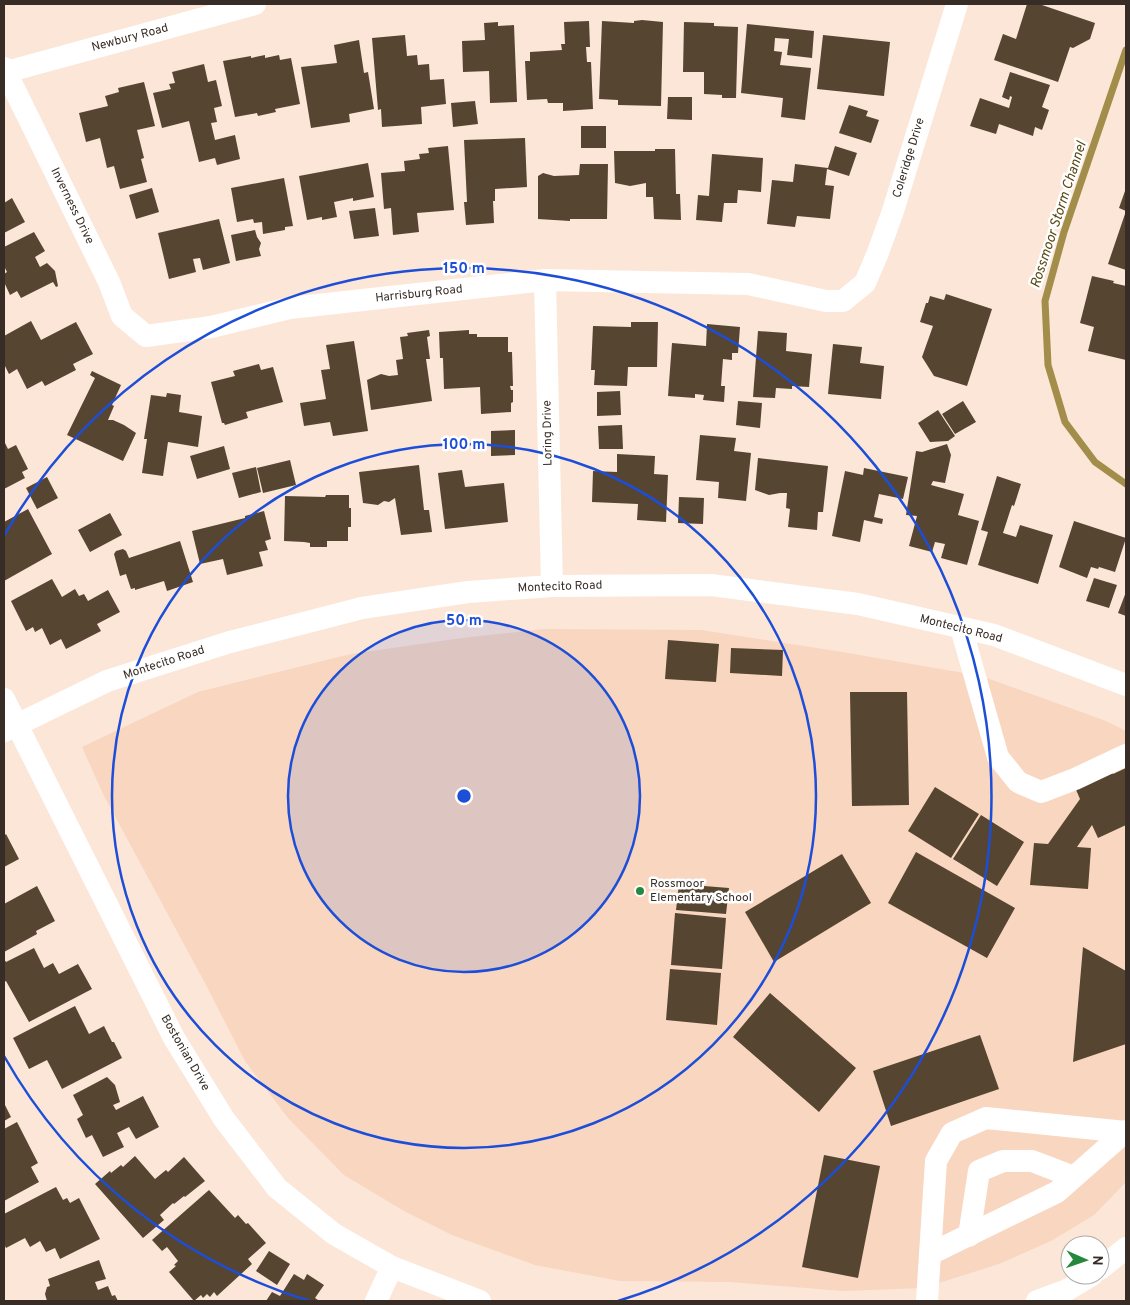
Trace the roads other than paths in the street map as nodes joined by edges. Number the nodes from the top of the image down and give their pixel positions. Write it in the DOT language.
graph roads {
  1 [pos="255,4"];
  2 [pos="957,4"];
  3 [pos="5,70"];
  4 [pos="544,280"];
  5 [pos="843,301"];
  6 [pos="146,336"];
  7 [pos="552,586"];
  8 [pos="961,628"];
  9 [pos="1126,685"];
  10 [pos="4,700"];
  11 [pos="11,728"];
  12 [pos="1126,755"];
  13 [pos="1126,1131"];
  14 [pos="1074,1177"];
  15 [pos="969,1236"];
  16 [pos="1126,1248"];
  17 [pos="930,1254"];
  18 [pos="1110,1261"];
  19 [pos="392,1267"];
  20 [pos="1075,1285"];
  21 [pos="376,1301"];
  22 [pos="480,1301"];
  23 [pos="927,1301"];
  24 [pos="1037,1301"];
  1 -- 3 [label="street, Newbury Road"];
  2 -- 5 [label="street, Coleridge Drive"];
  3 -- 6 [label="street, Inverness Drive"];
  4 -- 5 [label="street, Harrisburg Road"];
  4 -- 6 [label="street, Harrisburg Road"];
  4 -- 7 [label="street, Loring Drive"];
  7 -- 8 [label="street, Montecito Road"];
  7 -- 11 [label="street, Montecito Road"];
  8 -- 9 [label="street, Montecito Road"];
  8 -- 12 [label="street"];
  10 -- 11 [label="street, Bostonian Drive"];
  11 -- 19 [label="street, Bostonian Drive"];
  13 -- 14 [label="street"];
  13 -- 17 [label="street"];
  14 -- 15 [label="street"];
  14 -- 15 [label="street"];
  15 -- 17 [label="street"];
  16 -- 18 [label="street"];
  17 -- 23 [label="street"];
  19 -- 21 [label="street"];
  19 -- 22 [label="street, Bostonian Drive"];
  20 -- 24 [label="street"];
}
